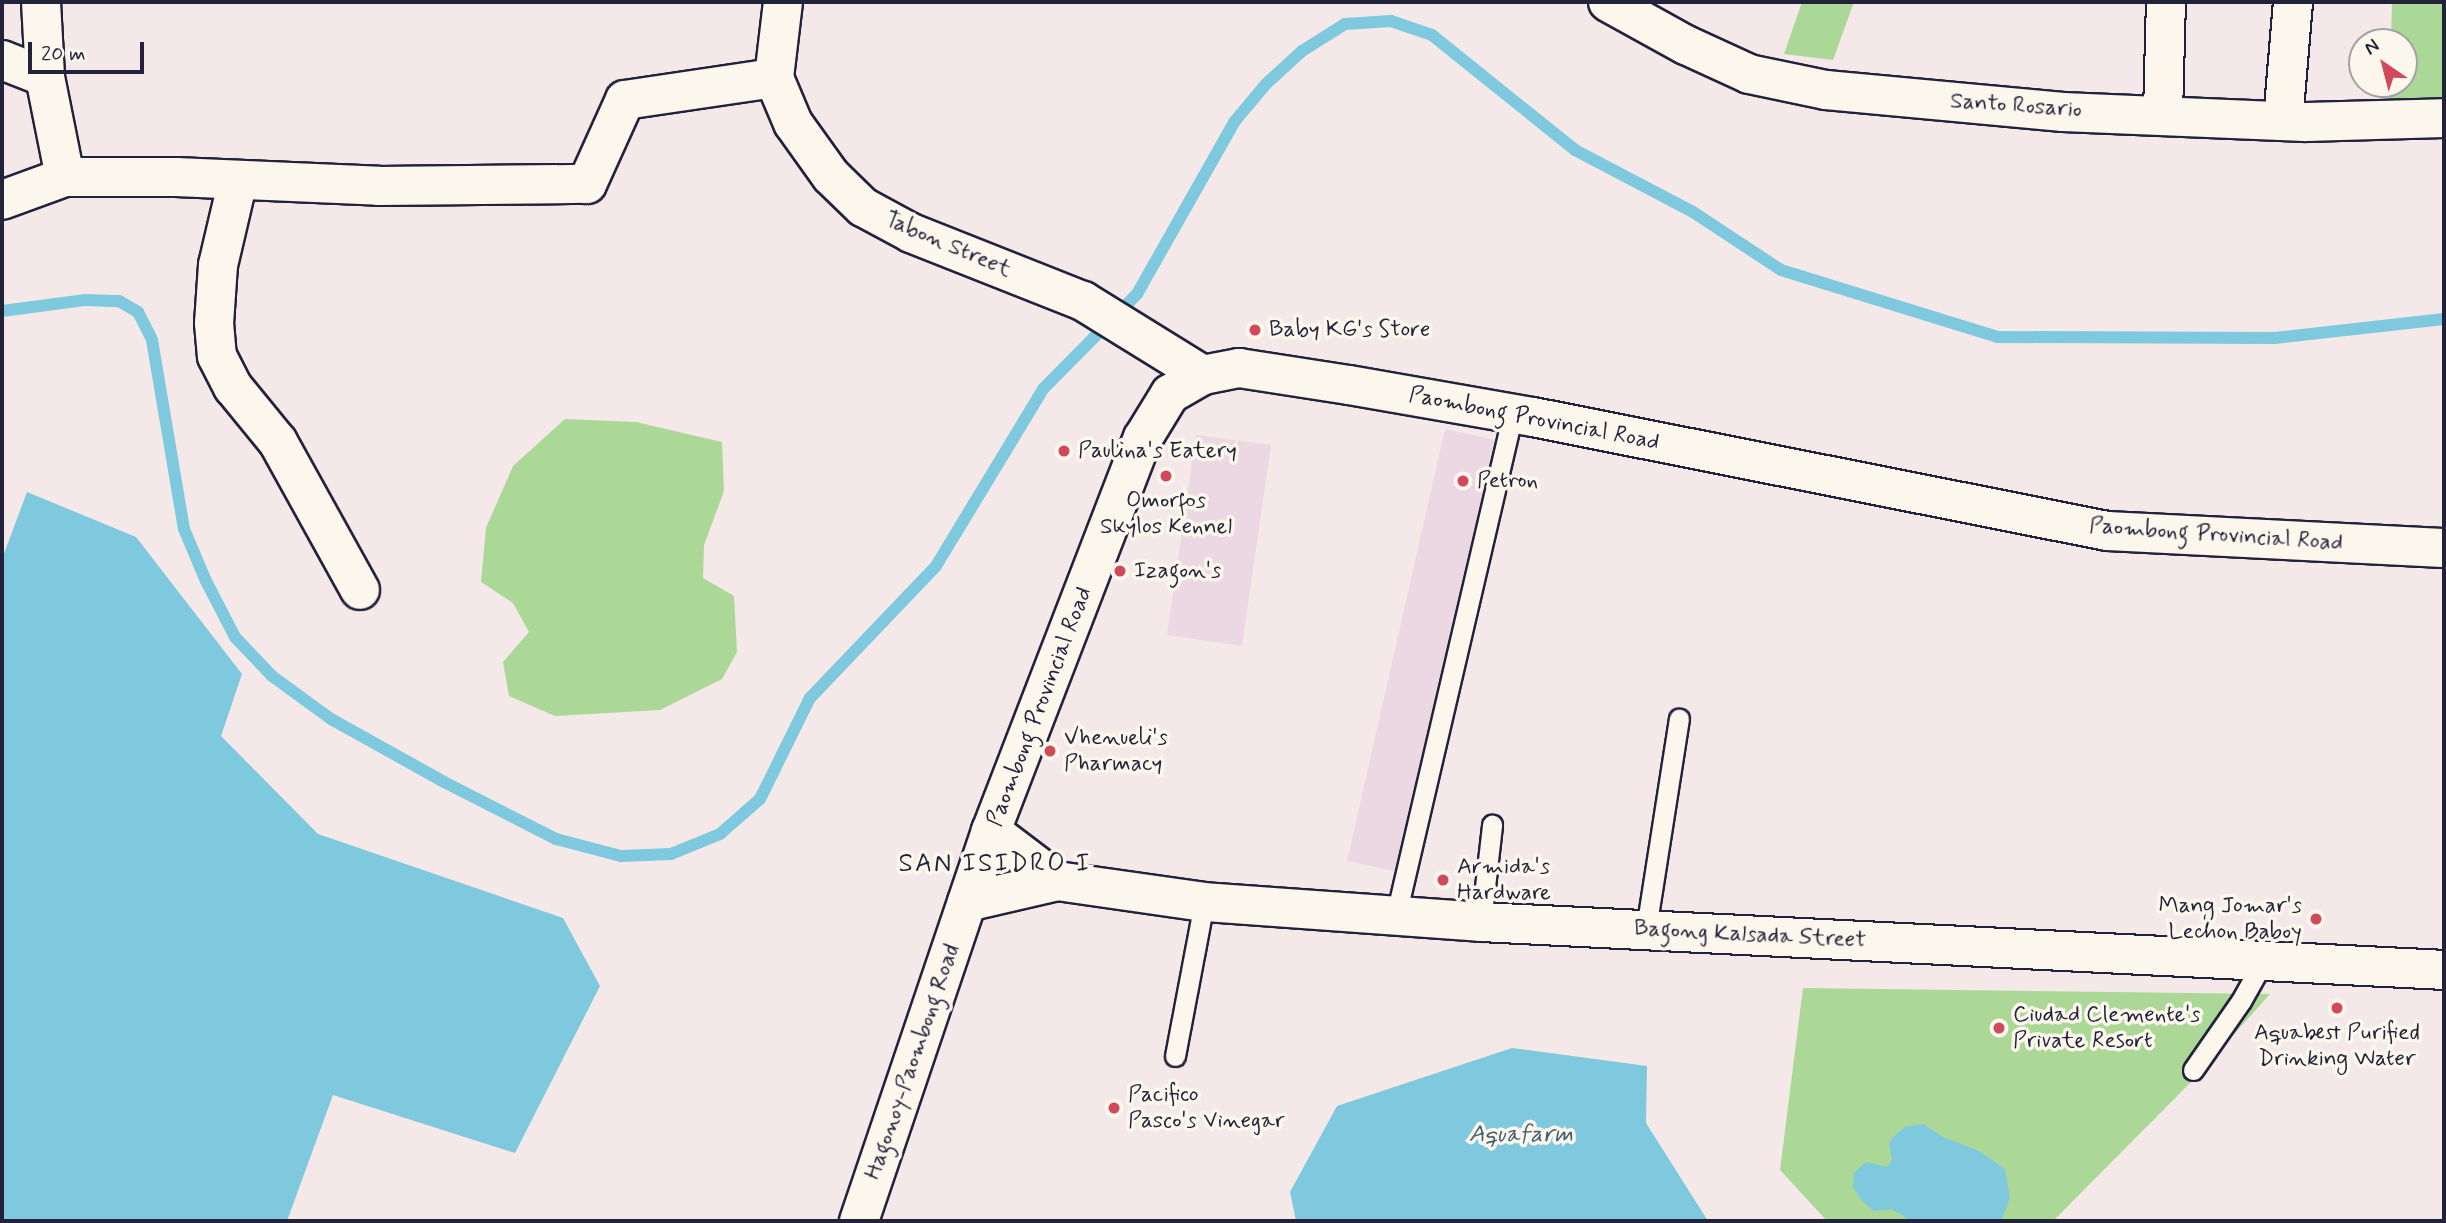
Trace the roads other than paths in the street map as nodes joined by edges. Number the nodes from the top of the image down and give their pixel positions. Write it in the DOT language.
graph roads {
  1 [pos="41,2"];
  2 [pos="783,2"];
  3 [pos="1608,2"];
  4 [pos="2166,2"];
  5 [pos="2293,2"];
  6 [pos="2,60"];
  7 [pos="46,78"];
  8 [pos="774,78"];
  9 [pos="2163,114"];
  10 [pos="2444,118"];
  11 [pos="2283,121"];
  12 [pos="65,177"];
  13 [pos="238,180"];
  14 [pos="2,200"];
  15 [pos="1203,375"];
  16 [pos="1513,413"];
  17 [pos="2444,548"];
  18 [pos="360,590"];
  19 [pos="1679,719"];
  20 [pos="1492,825"];
  21 [pos="991,831"];
  22 [pos="1057,881"];
  23 [pos="967,902"];
  24 [pos="1204,902"];
  25 [pos="1396,915"];
  26 [pos="1481,922"];
  27 [pos="1647,929"];
  28 [pos="2264,960"];
  29 [pos="2444,970"];
  30 [pos="1175,1056"];
  31 [pos="2193,1070"];
  32 [pos="859,1221"];
  1 -- 7 [label="main road"];
  2 -- 8 [label="main road, Tabon Street"];
  3 -- 9 [label="main road, Santo Rosario"];
  4 -- 9 [label="main road"];
  5 -- 11 [label="main road"];
  6 -- 7 [label="main road"];
  7 -- 12 [label="main road"];
  8 -- 13 [label="main road"];
  8 -- 15 [label="main road, Tabon Street"];
  9 -- 11 [label="main road, Santo Rosario"];
  10 -- 11 [label="main road, Santo Rosario"];
  12 -- 13 [label="main road"];
  12 -- 14 [label="main road"];
  13 -- 18 [label="main road"];
  15 -- 16 [label="main road, Paombong Provincial Road"];
  15 -- 21 [label="main road, Paombong Provincial Road"];
  16 -- 17 [label="main road, Paombong Provincial Road"];
  16 -- 25 [label="lane"];
  19 -- 27 [label="lane"];
  20 -- 26 [label="lane"];
  21 -- 22 [label="main road, Bagong Kalsada Street"];
  21 -- 23 [label="main road, Paombong Provincial Road"];
  22 -- 23 [label="main road, Bagong Kalsada Street"];
  22 -- 24 [label="main road, Bagong Kalsada Street"];
  23 -- 32 [label="main road, Hagonoy-Paombong Road"];
  24 -- 25 [label="main road, Bagong Kalsada Street"];
  24 -- 30 [label="lane"];
  25 -- 26 [label="main road, Bagong Kalsada Street"];
  26 -- 27 [label="main road, Bagong Kalsada Street"];
  27 -- 28 [label="main road, Bagong Kalsada Street"];
  28 -- 29 [label="main road, Bagong Kalsada Street"];
  28 -- 31 [label="lane"];
}
